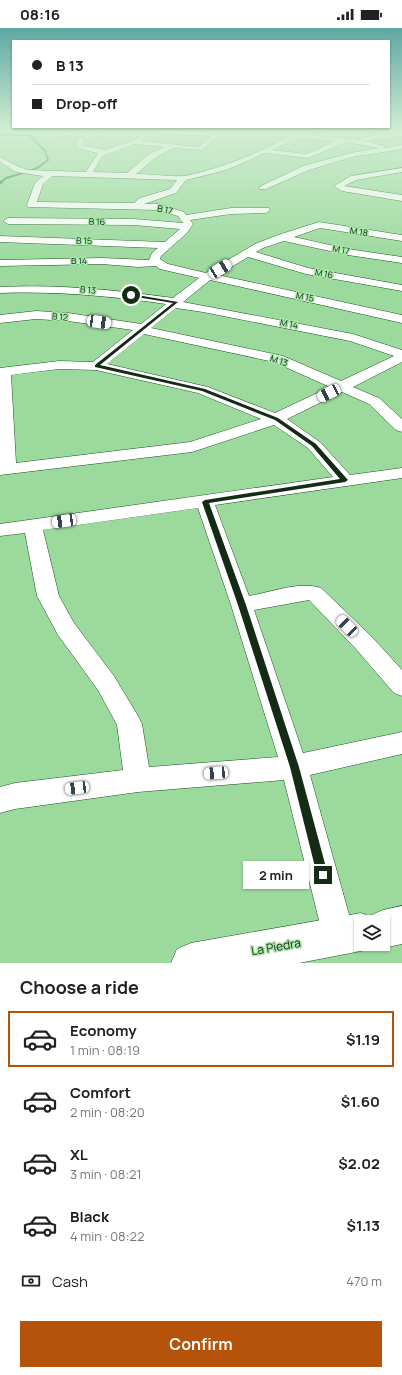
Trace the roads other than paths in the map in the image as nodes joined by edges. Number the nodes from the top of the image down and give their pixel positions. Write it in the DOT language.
graph roads {
  1 [pos="39,173"];
  2 [pos="134,173"];
  3 [pos="204,173"];
  4 [pos="296,173"];
  5 [pos="372,173"];
  6 [pos="388,173"];
  7 [pos="50,174"];
  8 [pos="88,174"];
  9 [pos="377,174"];
  10 [pos="130,176"];
  11 [pos="183,178"];
  12 [pos="354,178"];
  13 [pos="388,181"];
  14 [pos="263,187"];
  15 [pos="402,198"];
  16 [pos="134,206"];
  17 [pos="25,209"];
  18 [pos="266,210"];
  19 [pos="186,222"];
  20 [pos="4,223"];
  21 [pos="281,237"];
  22 [pos="402,238"];
  23 [pos="0,239"];
  24 [pos="168,245"];
  25 [pos="247,253"];
  26 [pos="402,260"];
  27 [pos="0,262"];
  28 [pos="157,264"];
  29 [pos="207,277"];
  30 [pos="402,288"];
  31 [pos="0,290"];
  32 [pos="175,303"];
  33 [pos="0,319"];
  34 [pos="402,319"];
  35 [pos="143,329"];
  36 [pos="402,356"];
  37 [pos="96,366"];
  38 [pos="2,371"];
  39 [pos="342,387"];
  40 [pos="276,419"];
  41 [pos="402,427"];
  42 [pos="4,469"];
  43 [pos="402,472"];
  44 [pos="345,480"];
  45 [pos="205,502"];
  46 [pos="33,526"];
  47 [pos="0,530"];
  48 [pos="242,605"];
  49 [pos="402,686"];
  50 [pos="402,743"];
  51 [pos="294,767"];
  52 [pos="138,780"];
  53 [pos="0,800"];
  54 [pos="402,925"];
  55 [pos="390,927"];
  56 [pos="350,934"];
  57 [pos="192,963"];
  1 -- 7 [label="street"];
  2 -- 10 [label="street"];
  3 -- 11 [label="street"];
  4 -- 14 [label="street"];
  5 -- 9 [label="street"];
  6 -- 9 [label="street"];
  7 -- 8 [label="street"];
  7 -- 17 [label="street"];
  8 -- 10 [label="street"];
  9 -- 12 [label="street"];
  10 -- 11 [label="street"];
  11 -- 16 [label="street"];
  12 -- 13 [label="street"];
  12 -- 15 [label="street"];
  16 -- 17 [label="street, B 17"];
  16 -- 19 [label="street, B 17"];
  17 -- 20 [label="street"];
  18 -- 19 [label="street, B 16"];
  19 -- 20 [label="street, B 16"];
  19 -- 24 [label="street"];
  21 -- 22 [label="street, M 18"];
  21 -- 25 [label="street"];
  21 -- 26 [label="street, M 17"];
  23 -- 24 [label="street, B 15"];
  24 -- 28 [label="street"];
  25 -- 29 [label="street"];
  25 -- 30 [label="street, M 16"];
  27 -- 28 [label="street, B 14"];
  28 -- 29 [label="street"];
  29 -- 32 [label="street"];
  29 -- 34 [label="street, M 15"];
  31 -- 32 [label="street, B 13"];
  32 -- 35 [label="street"];
  32 -- 36 [label="street, M 14"];
  33 -- 35 [label="street, B 12"];
  35 -- 37 [label="street"];
  35 -- 39 [label="street, M 13"];
  36 -- 39 [label="street"];
  37 -- 38 [label="street"];
  37 -- 40 [label="street"];
  38 -- 42 [label="street"];
  39 -- 40 [label="street"];
  39 -- 41 [label="street, M 13"];
  40 -- 42 [label="street"];
  40 -- 44 [label="street"];
  43 -- 44 [label="street"];
  44 -- 45 [label="street"];
  45 -- 46 [label="street"];
  45 -- 48 [label="street"];
  46 -- 47 [label="street"];
  46 -- 52 [label="street"];
  48 -- 49 [label="street"];
  48 -- 51 [label="street"];
  50 -- 51 [label="street"];
  51 -- 52 [label="street"];
  51 -- 56 [label="street"];
  52 -- 53 [label="street"];
  54 -- 55 [label="street"];
  56 -- 57 [label="street, La Piedra"];
}
